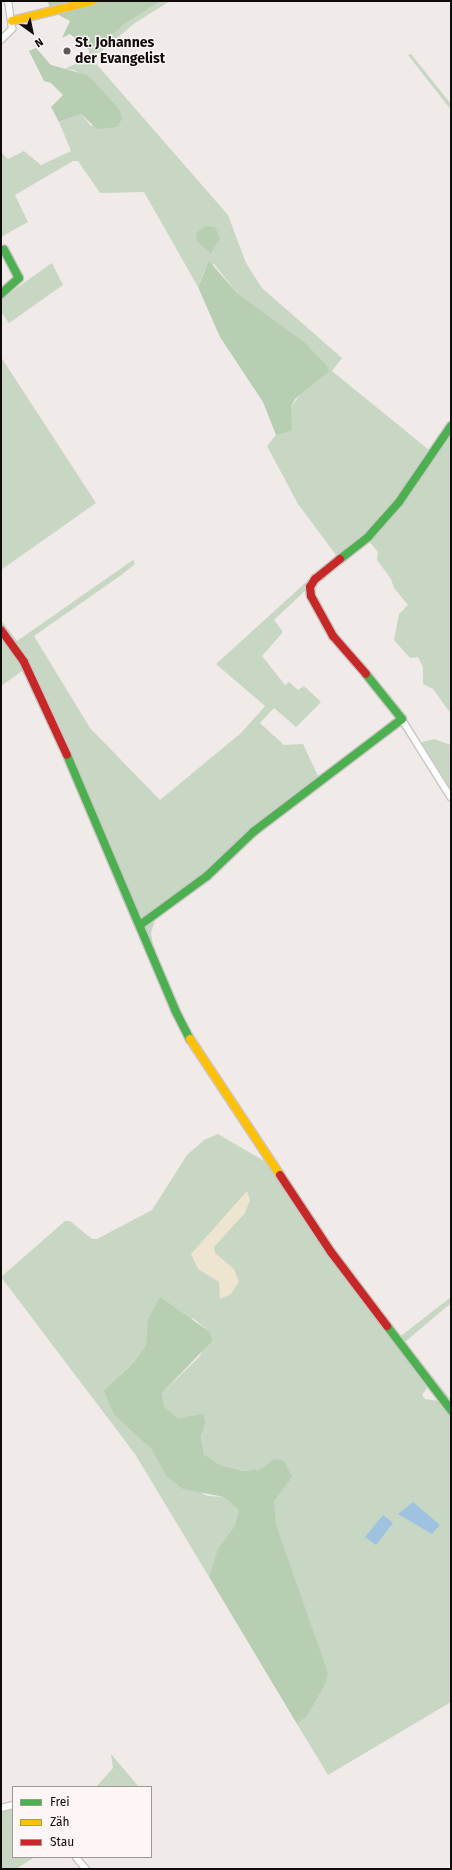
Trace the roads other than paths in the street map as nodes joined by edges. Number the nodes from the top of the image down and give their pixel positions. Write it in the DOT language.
graph roads {
  1 [pos="8,1"];
  2 [pos="92,1"];
  3 [pos="12,21"];
  4 [pos="1,40"];
  5 [pos="4,250"];
  6 [pos="1,294"];
  7 [pos="451,426"];
  8 [pos="1,630"];
  9 [pos="402,719"];
  10 [pos="451,797"];
  11 [pos="140,925"];
  12 [pos="451,1410"];
  13 [pos="12,1805"];
  14 [pos="1,1808"];
  15 [pos="77,1858"];
  16 [pos="86,1869"];
  1 -- 3 [label="street"];
  2 -- 3 [label="street"];
  3 -- 4 [label="street"];
  5 -- 6 [label="street"];
  7 -- 9 [label="street"];
  8 -- 11 [label="street"];
  9 -- 10 [label="street"];
  9 -- 11 [label="street"];
  11 -- 12 [label="street"];
  13 -- 14 [label="street"];
  15 -- 16 [label="street"];
}
